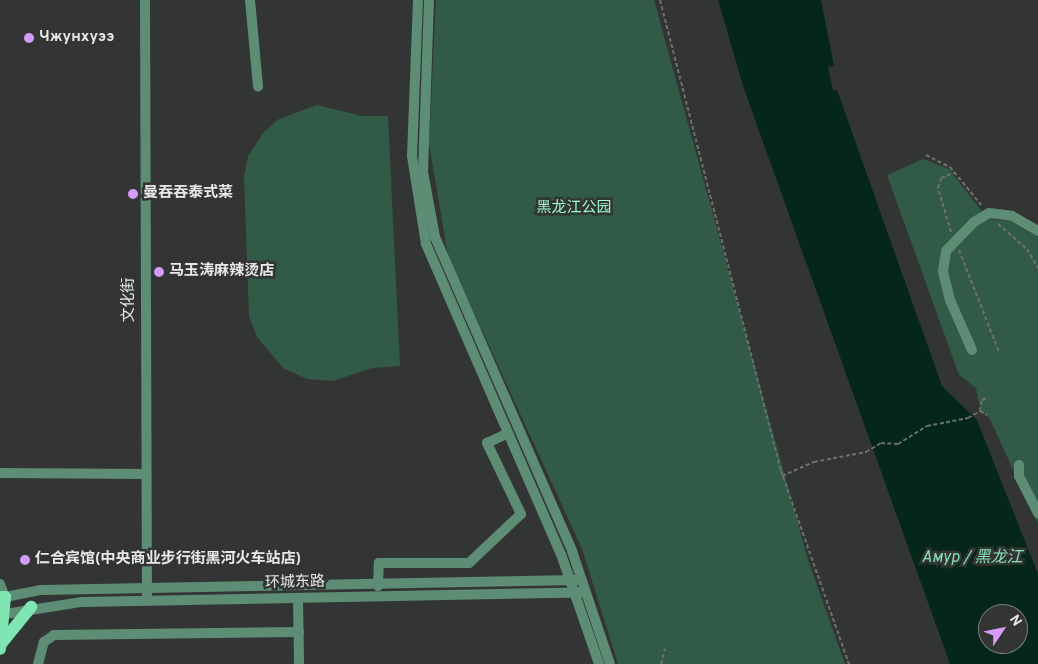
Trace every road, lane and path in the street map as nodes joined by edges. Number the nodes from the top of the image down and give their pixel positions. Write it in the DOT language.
graph roads {
  1 [pos="145,0"];
  2 [pos="250,0"];
  3 [pos="418,0"];
  4 [pos="429,0"];
  5 [pos="660,0"];
  6 [pos="258,87"];
  7 [pos="926,155"];
  8 [pos="955,172"];
  9 [pos="989,214"];
  10 [pos="1038,231"];
  11 [pos="955,240"];
  12 [pos="1038,268"];
  13 [pos="972,350"];
  14 [pos="999,352"];
  15 [pos="988,397"];
  16 [pos="980,411"];
  17 [pos="987,415"];
  18 [pos="508,433"];
  19 [pos="1019,465"];
  20 [pos="0,473"];
  21 [pos="145,474"];
  22 [pos="782,476"];
  23 [pos="1038,513"];
  24 [pos="577,580"];
  25 [pos="0,584"];
  26 [pos="378,586"];
  27 [pos="587,591"];
  28 [pos="576,593"];
  29 [pos="147,595"];
  30 [pos="3,597"];
  31 [pos="298,598"];
  32 [pos="31,607"];
  33 [pos="3,614"];
  34 [pos="299,632"];
  35 [pos="1,647"];
  36 [pos="665,649"];
  37 [pos="38,664"];
  38 [pos="299,664"];
  39 [pos="599,664"];
  40 [pos="610,664"];
  41 [pos="661,664"];
  42 [pos="849,664"];
  1 -- 21 [label="street, 文化街"];
  2 -- 6 [label="street"];
  3 -- 18 [label="street"];
  4 -- 24 [label="street"];
  5 -- 22 [label="path"];
  7 -- 8 [label="path"];
  8 -- 9 [label="path"];
  8 -- 11 [label="path"];
  9 -- 10 [label="street"];
  9 -- 11 [label="street"];
  9 -- 12 [label="path"];
  11 -- 13 [label="street"];
  11 -- 14 [label="path"];
  15 -- 16 [label="path"];
  16 -- 17 [label="path"];
  16 -- 22 [label="path"];
  18 -- 24 [label="street"];
  18 -- 26 [label="street"];
  19 -- 23 [label="street"];
  20 -- 21 [label="street"];
  21 -- 29 [label="street, 文化街"];
  22 -- 42 [label="path"];
  24 -- 26 [label="street, 环城东路"];
  24 -- 27 [label="street"];
  24 -- 28 [label="street"];
  25 -- 30 [label="street"];
  26 -- 29 [label="street, 环城东路"];
  27 -- 28 [label="street, 环城东路"];
  27 -- 40 [label="street"];
  28 -- 31 [label="street, 环城东路"];
  28 -- 39 [label="street"];
  29 -- 30 [label="street, 环城东路"];
  29 -- 31 [label="street, 环城东路"];
  29 -- 32 [label="street, 环城东路"];
  30 -- 33 [label="main road"];
  31 -- 34 [label="street"];
  32 -- 33 [label="street, 环城东路"];
  32 -- 35 [label="main road"];
  33 -- 35 [label="main road"];
  34 -- 37 [label="street"];
  34 -- 38 [label="street"];
  36 -- 41 [label="path"];
}
